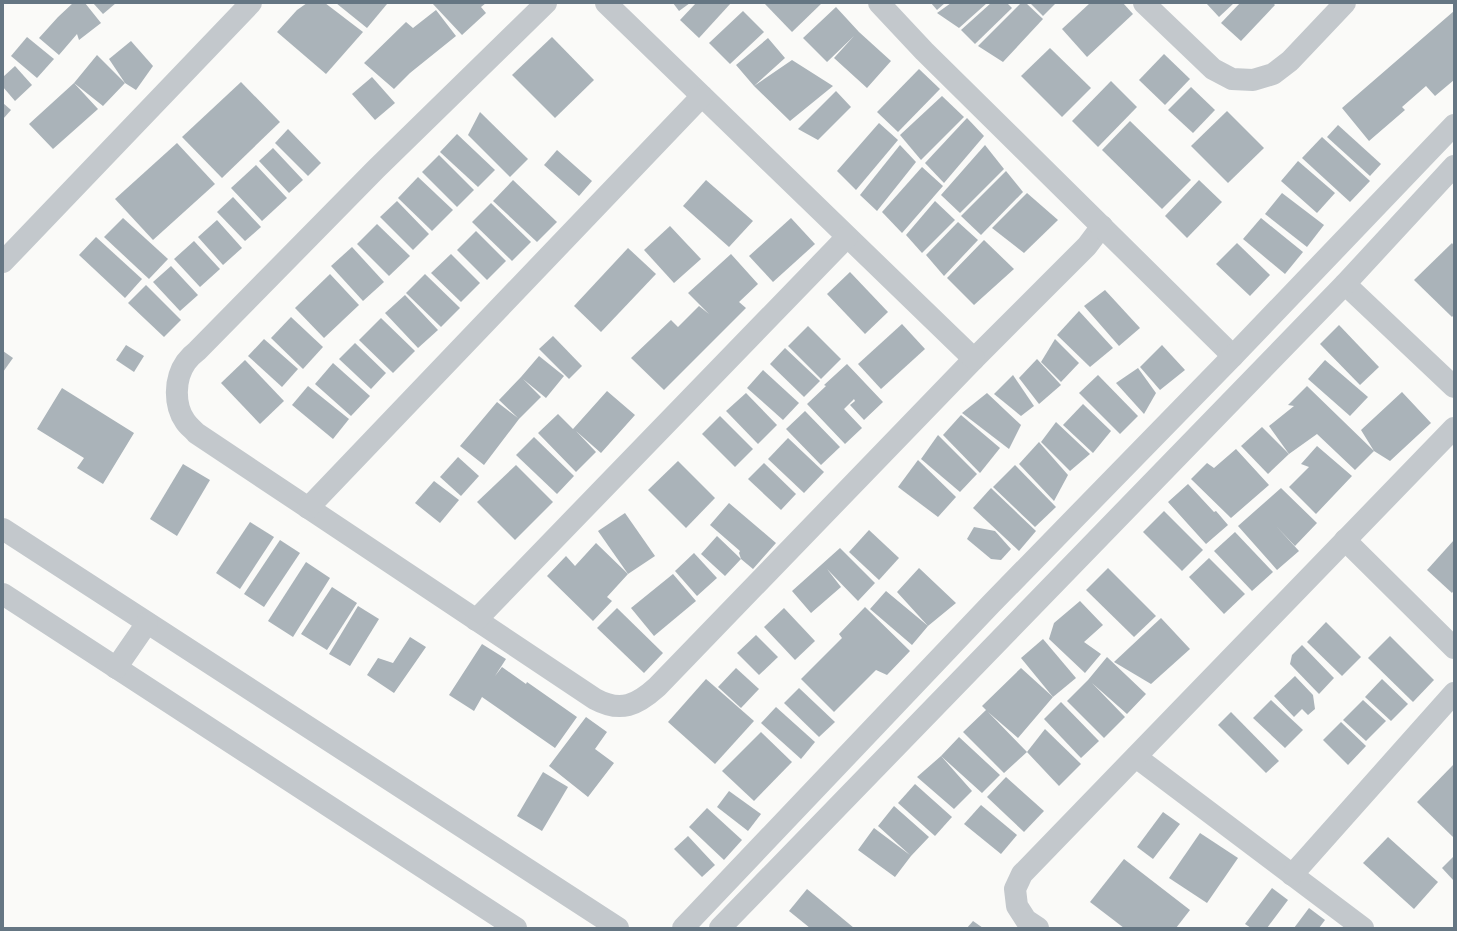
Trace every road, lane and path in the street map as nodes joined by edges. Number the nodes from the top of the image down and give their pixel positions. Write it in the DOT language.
graph roads {
  1 [pos="251,3"];
  2 [pos="546,3"];
  3 [pos="606,3"];
  4 [pos="879,3"];
  5 [pos="1144,3"];
  6 [pos="1345,3"];
  7 [pos="702,96"];
  8 [pos="1454,125"];
  9 [pos="1454,166"];
  10 [pos="1102,226"];
  11 [pos="847,237"];
  12 [pos="3,262"];
  13 [pos="1344,284"];
  14 [pos="1234,356"];
  15 [pos="974,359"];
  16 [pos="1454,387"];
  17 [pos="1454,428"];
  18 [pos="308,508"];
  19 [pos="3,529"];
  20 [pos="1345,540"];
  21 [pos="3,594"];
  22 [pos="476,620"];
  23 [pos="148,623"];
  24 [pos="1454,648"];
  25 [pos="116,668"];
  26 [pos="1454,693"];
  27 [pos="1136,757"];
  28 [pos="1292,875"];
  29 [pos="516,928"];
  30 [pos="618,928"];
  31 [pos="683,928"];
  32 [pos="720,928"];
  33 [pos="1038,928"];
  34 [pos="1364,928"];
  1 -- 12 [label="street"];
  2 -- 18 [label="street"];
  3 -- 7 [label="street"];
  4 -- 10 [label="street"];
  5 -- 6 [label="street"];
  7 -- 11 [label="street"];
  7 -- 18 [label="street"];
  8 -- 14 [label="street"];
  9 -- 13 [label="street"];
  10 -- 14 [label="street"];
  10 -- 15 [label="street"];
  11 -- 15 [label="street"];
  11 -- 22 [label="street"];
  13 -- 16 [label="street"];
  13 -- 32 [label="street"];
  14 -- 31 [label="street"];
  15 -- 22 [label="street"];
  17 -- 20 [label="street"];
  18 -- 22 [label="street"];
  19 -- 23 [label="street"];
  20 -- 24 [label="street"];
  20 -- 27 [label="street"];
  21 -- 25 [label="street"];
  23 -- 25 [label="street"];
  23 -- 30 [label="street"];
  25 -- 29 [label="street"];
  26 -- 28 [label="street"];
  27 -- 28 [label="street"];
  27 -- 33 [label="street"];
  28 -- 34 [label="street"];
}
